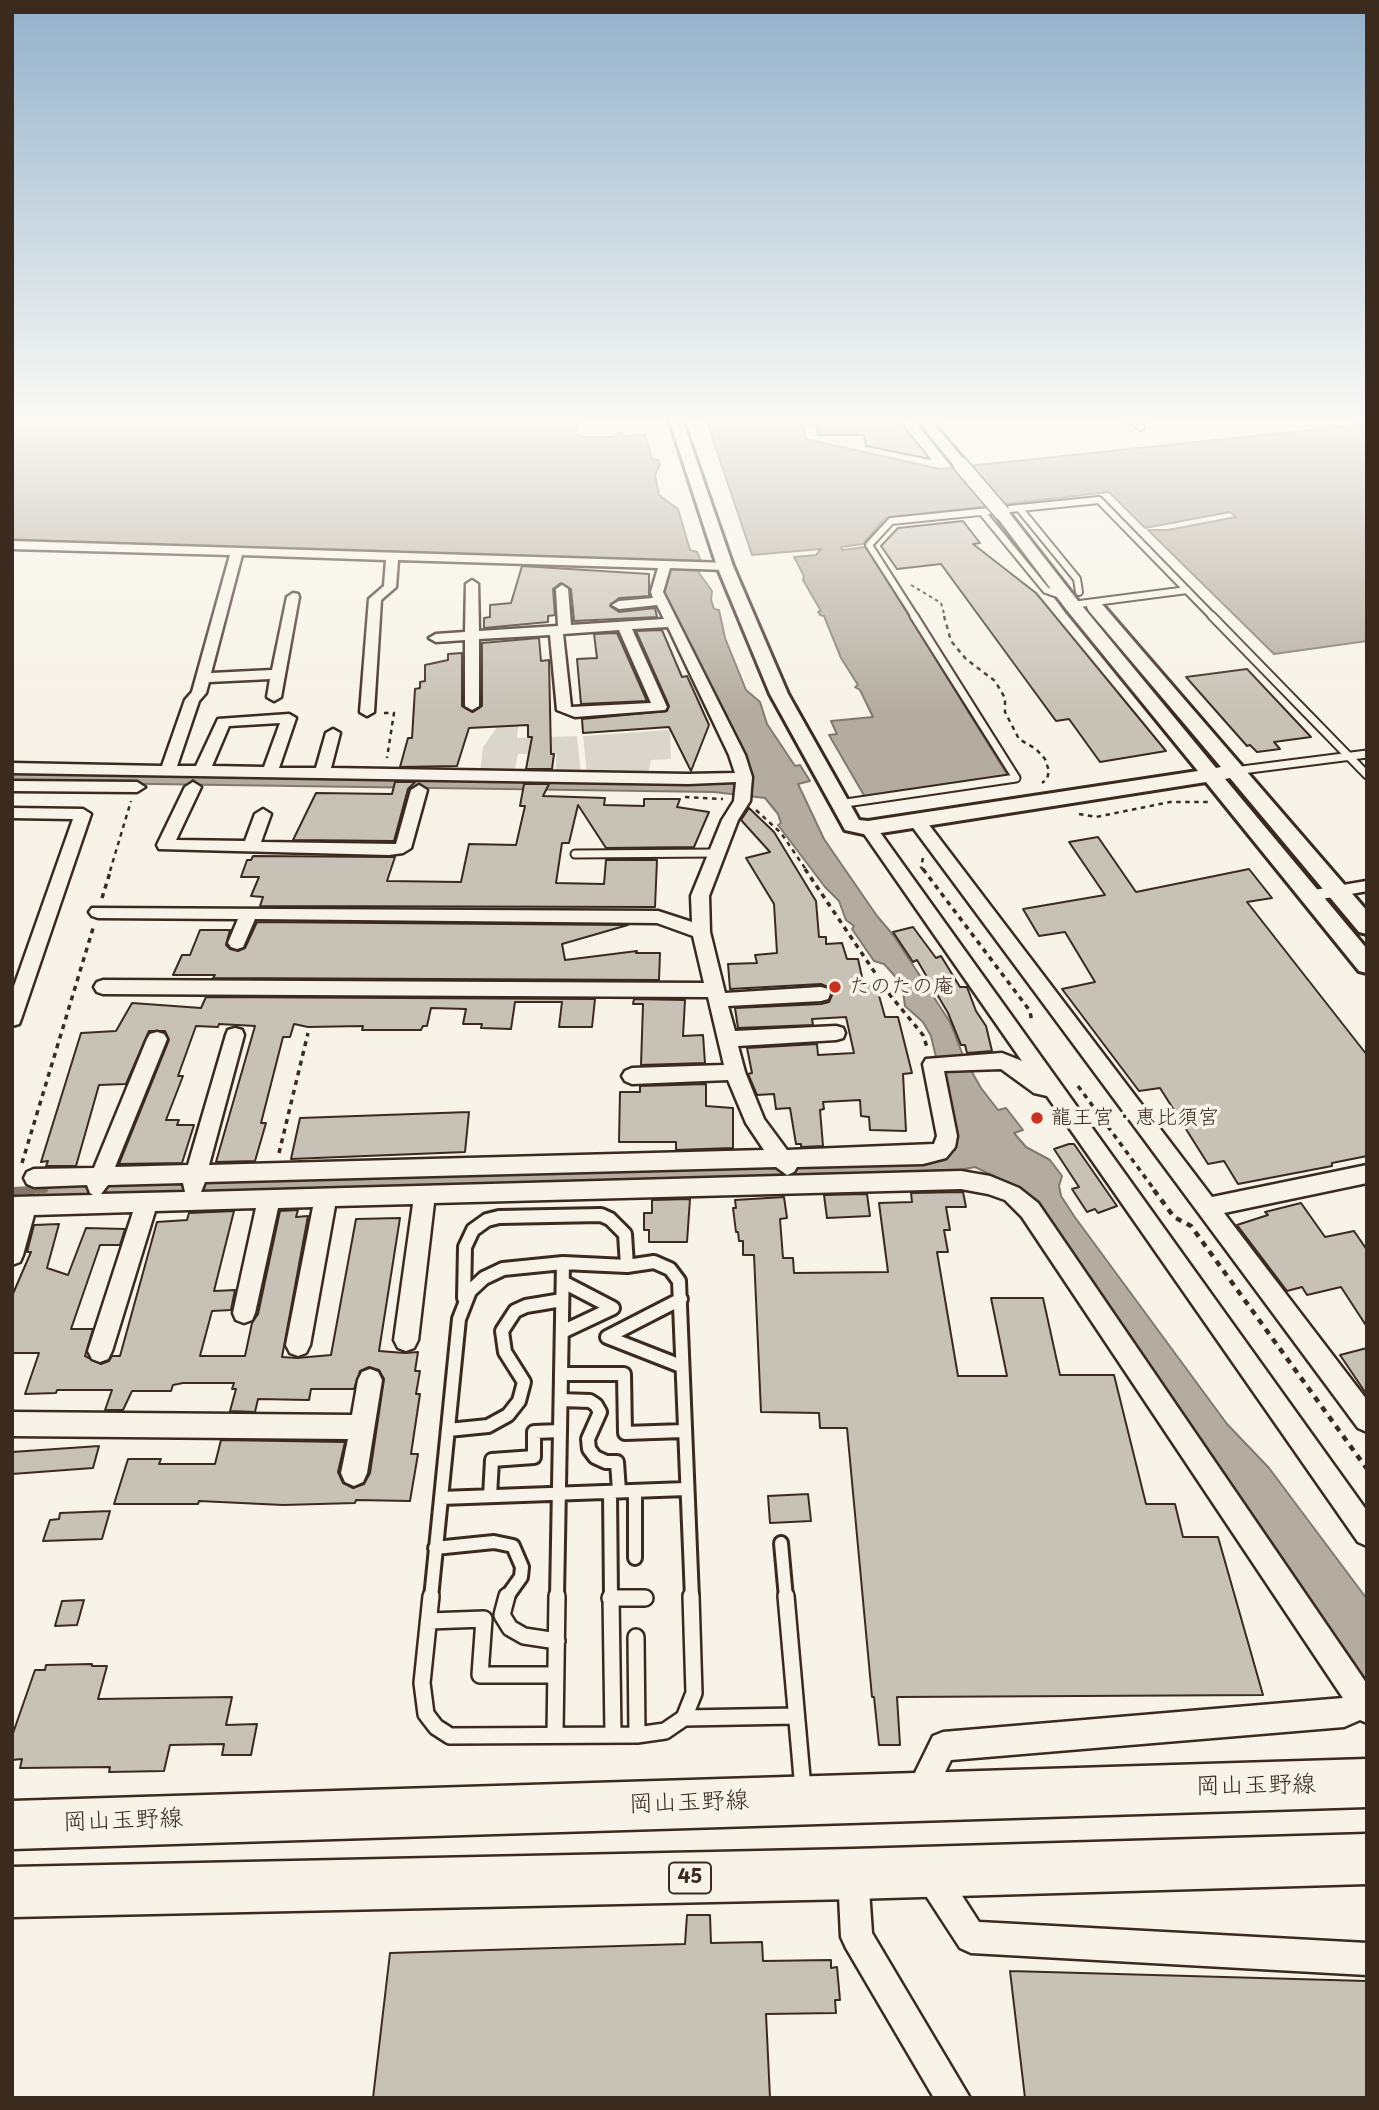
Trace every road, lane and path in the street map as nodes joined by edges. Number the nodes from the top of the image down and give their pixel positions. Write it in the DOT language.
graph roads {
  1 [pos="707,514"];
  2 [pos="957,514"];
  3 [pos="984,514"];
  4 [pos="1003,514"];
  5 [pos="1024,514"];
  6 [pos="1115,514"];
  7 [pos="12,544"];
  8 [pos="237,551"];
  9 [pos="392,556"];
  10 [pos="667,565"];
  11 [pos="725,566"];
  12 [pos="472,584"];
  13 [pos="562,589"];
  14 [pos="1187,590"];
  15 [pos="293,597"];
  16 [pos="1077,599"];
  17 [pos="661,601"];
  18 [pos="619,605"];
  19 [pos="671,622"];
  20 [pos="624,626"];
  21 [pos="561,630"];
  22 [pos="472,635"];
  23 [pos="436,638"];
  24 [pos="278,674"];
  25 [pos="203,678"];
  26 [pos="274,697"];
  27 [pos="472,706"];
  28 [pos="367,712"];
  29 [pos="573,712"];
  30 [pos="575,732"];
  31 [pos="333,733"];
  32 [pos="1367,754"];
  33 [pos="1349,757"];
  34 [pos="12,768"];
  35 [pos="168,771"];
  36 [pos="202,771"];
  37 [pos="1234,771"];
  38 [pos="270,772"];
  39 [pos="322,773"];
  40 [pos="385,774"];
  41 [pos="1211,775"];
  42 [pos="1367,775"];
  43 [pos="12,786"];
  44 [pos="137,787"];
  45 [pos="193,787"];
  46 [pos="744,788"];
  47 [pos="419,790"];
  48 [pos="675,796"];
  49 [pos="1213,802"];
  50 [pos="839,804"];
  51 [pos="12,813"];
  52 [pos="1073,813"];
  53 [pos="263,814"];
  54 [pos="917,821"];
  55 [pos="868,828"];
  56 [pos="936,846"];
  57 [pos="251,847"];
  58 [pos="717,853"];
  59 [pos="575,854"];
  60 [pos="1367,886"];
  61 [pos="1337,891"];
  62 [pos="1310,897"];
  63 [pos="98,912"];
  64 [pos="248,914"];
  65 [pos="1367,926"];
  66 [pos="701,932"];
  67 [pos="237,943"];
  68 [pos="1367,965"];
  69 [pos="103,987"];
  70 [pos="821,993"];
  71 [pos="718,995"];
  72 [pos="12,1019"];
  73 [pos="308,1033"];
  74 [pos="836,1033"];
  75 [pos="1039,1034"];
  76 [pos="235,1035"];
  77 [pos="157,1039"];
  78 [pos="728,1039"];
  79 [pos="934,1064"];
  80 [pos="735,1072"];
  81 [pos="632,1076"];
  82 [pos="1071,1077"];
  83 [pos="1052,1090"];
  84 [pos="274,1172"];
  85 [pos="792,1172"];
  86 [pos="1367,1174"];
  87 [pos="34,1178"];
  88 [pos="192,1187"];
  89 [pos="96,1190"];
  90 [pos="425,1194"];
  91 [pos="326,1197"];
  92 [pos="270,1199"];
  93 [pos="147,1203"];
  94 [pos="19,1206"];
  95 [pos="1208,1207"];
  96 [pos="12,1255"];
  97 [pos="563,1263"];
  98 [pos="627,1266"];
  99 [pos="563,1282"];
  100 [pos="681,1299"];
  101 [pos="562,1300"];
  102 [pos="464,1305"];
  103 [pos="244,1313"];
  104 [pos="562,1332"];
  105 [pos="405,1340"];
  106 [pos="298,1345"];
  107 [pos="100,1351"];
  108 [pos="681,1366"];
  109 [pos="561,1374"];
  110 [pos="370,1380"];
  111 [pos="561,1400"];
  112 [pos="1367,1420"];
  113 [pos="12,1424"];
  114 [pos="362,1427"];
  115 [pos="448,1430"];
  116 [pos="560,1431"];
  117 [pos="684,1431"];
  118 [pos="1367,1469"];
  119 [pos="354,1473"];
  120 [pos="686,1489"];
  121 [pos="615,1491"];
  122 [pos="635,1491"];
  123 [pos="559,1493"];
  124 [pos="490,1496"];
  125 [pos="441,1498"];
  126 [pos="1367,1533"];
  127 [pos="781,1543"];
  128 [pos="435,1548"];
  129 [pos="635,1558"];
  130 [pos="610,1598"];
  131 [pos="645,1598"];
  132 [pos="429,1621"];
  133 [pos="636,1637"];
  134 [pos="557,1641"];
  135 [pos="556,1675"];
  136 [pos="1365,1706"];
  137 [pos="796,1716"];
  138 [pos="684,1718"];
  139 [pos="555,1734"];
  140 [pos="613,1734"];
  141 [pos="637,1735"];
  142 [pos="1367,1783"];
  143 [pos="919,1795"];
  144 [pos="804,1800"];
  145 [pos="12,1825"];
  146 [pos="1367,1859"];
  147 [pos="928,1871"];
  148 [pos="853,1874"];
  149 [pos="12,1892"];
  150 [pos="1367,1959"];
  151 [pos="953,2098"];
  1 -- 11 [label="street"];
  2 -- 50 [label="lane"];
  3 -- 16 [label="lane"];
  4 -- 16 [label="street, bridge"];
  5 -- 16 [label="lane"];
  6 -- 14 [label="lane"];
  7 -- 8 [label="street"];
  8 -- 9 [label="street"];
  8 -- 25 [label="street"];
  9 -- 10 [label="street"];
  9 -- 28 [label="street"];
  10 -- 11 [label="street"];
  10 -- 17 [label="street"];
  11 -- 50 [label="street"];
  12 -- 22 [label="street"];
  13 -- 21 [label="street"];
  14 -- 16 [label="lane"];
  14 -- 33 [label="lane"];
  15 -- 24 [label="street"];
  16 -- 37 [label="street"];
  16 -- 41 [label="street"];
  17 -- 18 [label="street"];
  17 -- 19 [label="street"];
  19 -- 20 [label="street"];
  19 -- 46 [label="street"];
  20 -- 21 [label="street"];
  20 -- 29 [label="street"];
  21 -- 22 [label="street"];
  21 -- 29 [label="street"];
  22 -- 23 [label="street"];
  22 -- 27 [label="street"];
  24 -- 25 [label="street"];
  24 -- 26 [label="street"];
  25 -- 35 [label="street"];
  28 -- 40 [label="path"];
  29 -- 30 [label="street"];
  31 -- 39 [label="street"];
  32 -- 33 [label="lane"];
  33 -- 37 [label="lane"];
  33 -- 42 [label="lane"];
  34 -- 35 [label="street"];
  35 -- 36 [label="street"];
  36 -- 38 [label="street"];
  36 -- 38 [label="street"];
  37 -- 41 [label="street"];
  37 -- 61 [label="street"];
  38 -- 39 [label="street"];
  39 -- 40 [label="street"];
  40 -- 46 [label="street"];
  41 -- 54 [label="street"];
  41 -- 62 [label="street"];
  43 -- 44 [label="street"];
  44 -- 63 [label="path"];
  45 -- 57 [label="street"];
  46 -- 48 [label="path"];
  46 -- 58 [label="street"];
  46 -- 79 [label="path"];
  47 -- 57 [label="street"];
  49 -- 52 [label="path"];
  50 -- 55 [label="street"];
  51 -- 72 [label="street"];
  53 -- 57 [label="street"];
  54 -- 55 [label="street"];
  54 -- 56 [label="street"];
  55 -- 83 [label="street"];
  56 -- 75 [label="path"];
  56 -- 95 [label="street"];
  58 -- 59 [label="lane"];
  58 -- 66 [label="street"];
  60 -- 61 [label="lane"];
  61 -- 62 [label="lane"];
  61 -- 65 [label="street"];
  62 -- 68 [label="street"];
  63 -- 64 [label="street"];
  63 -- 87 [label="path"];
  64 -- 66 [label="street"];
  64 -- 67 [label="street"];
  66 -- 71 [label="street"];
  69 -- 71 [label="street"];
  70 -- 71 [label="street"];
  71 -- 78 [label="street"];
  73 -- 84 [label="path"];
  74 -- 78 [label="street"];
  76 -- 88 [label="street"];
  77 -- 89 [label="street"];
  78 -- 80 [label="street"];
  79 -- 83 [label="street"];
  79 -- 85 [label="street"];
  80 -- 81 [label="street"];
  80 -- 85 [label="street"];
  82 -- 118 [label="path"];
  83 -- 126 [label="street"];
  84 -- 85 [label="street"];
  84 -- 88 [label="street"];
  85 -- 90 [label="street"];
  85 -- 136 [label="street"];
  86 -- 95 [label="street"];
  87 -- 89 [label="street"];
  88 -- 89 [label="street"];
  88 -- 92 [label="street"];
  88 -- 93 [label="street"];
  89 -- 93 [label="street"];
  89 -- 94 [label="street"];
  90 -- 91 [label="street"];
  90 -- 105 [label="street"];
  91 -- 92 [label="street"];
  91 -- 106 [label="street"];
  92 -- 103 [label="street"];
  93 -- 107 [label="street"];
  94 -- 96 [label="street"];
  95 -- 112 [label="street"];
  97 -- 98 [label="lane"];
  97 -- 99 [label="lane"];
  97 -- 102 [label="lane"];
  98 -- 100 [label="lane"];
  98 -- 102 [label="lane"];
  99 -- 101 [label="lane"];
  99 -- 104 [label="lane"];
  100 -- 108 [label="lane"];
  100 -- 108 [label="lane"];
  101 -- 104 [label="lane"];
  101 -- 115 [label="lane"];
  102 -- 115 [label="lane"];
  104 -- 109 [label="lane"];
  108 -- 117 [label="lane"];
  109 -- 111 [label="lane"];
  109 -- 117 [label="lane"];
  110 -- 114 [label="street"];
  111 -- 116 [label="lane"];
  111 -- 121 [label="lane"];
  113 -- 114 [label="street"];
  114 -- 119 [label="street"];
  115 -- 125 [label="lane"];
  116 -- 123 [label="lane"];
  116 -- 124 [label="lane"];
  117 -- 120 [label="lane"];
  120 -- 122 [label="lane"];
  120 -- 138 [label="lane"];
  121 -- 122 [label="lane"];
  121 -- 123 [label="lane"];
  121 -- 130 [label="lane"];
  122 -- 129 [label="lane"];
  123 -- 124 [label="lane"];
  123 -- 134 [label="lane"];
  124 -- 125 [label="lane"];
  125 -- 128 [label="lane"];
  127 -- 137 [label="lane"];
  128 -- 132 [label="lane"];
  128 -- 134 [label="lane"];
  130 -- 131 [label="lane"];
  130 -- 140 [label="lane"];
  132 -- 135 [label="lane"];
  132 -- 139 [label="lane"];
  133 -- 141 [label="lane"];
  134 -- 135 [label="lane"];
  135 -- 139 [label="lane"];
  136 -- 143 [label="street"];
  137 -- 138 [label="lane"];
  137 -- 144 [label="lane"];
  138 -- 141 [label="lane"];
  139 -- 140 [label="lane"];
  140 -- 141 [label="lane"];
  142 -- 143 [label="main road, 岡山玉野線"];
  143 -- 144 [label="main road, 岡山玉野線"];
  144 -- 145 [label="main road, 岡山玉野線"];
  146 -- 147 [label="main road, 45"];
  147 -- 148 [label="main road, 45"];
  147 -- 150 [label="street"];
  148 -- 149 [label="main road, 45"];
  148 -- 151 [label="street"];
}
